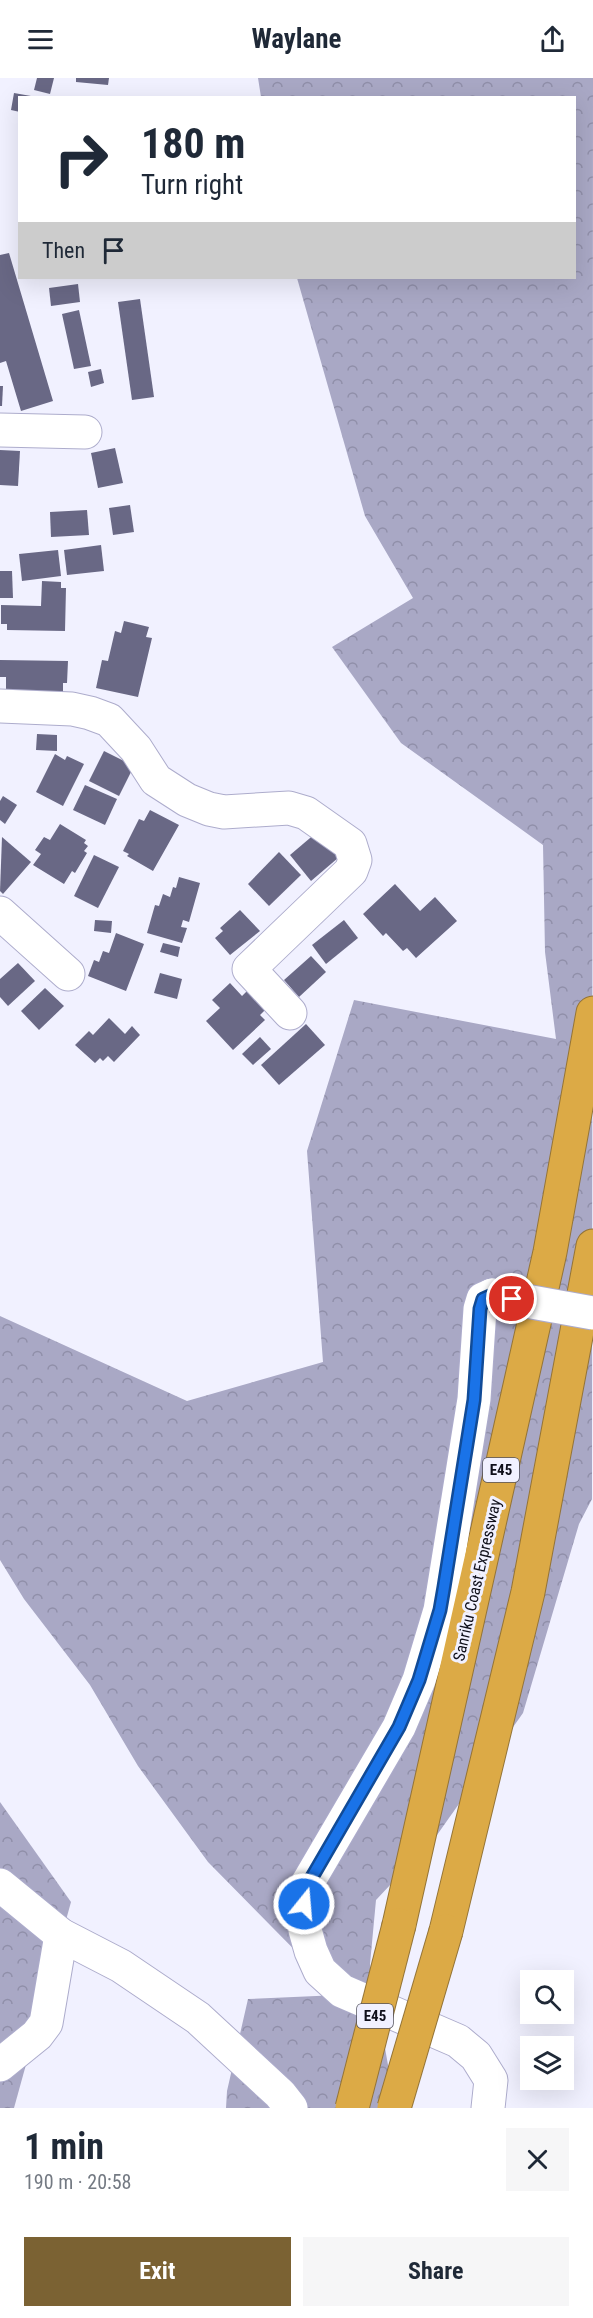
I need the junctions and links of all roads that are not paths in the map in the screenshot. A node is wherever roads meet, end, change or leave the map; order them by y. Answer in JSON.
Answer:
{"nodes":[{"id":1,"x":0,"y":429,"type":"edge"},
{"id":2,"x":85,"y":432,"type":"dead end"},
{"id":3,"x":0,"y":706,"type":"edge"},
{"id":4,"x":0,"y":913,"type":"edge"},
{"id":5,"x":68,"y":974,"type":"dead end"},
{"id":6,"x":290,"y":1013,"type":"dead end"},
{"id":7,"x":593,"y":1013,"type":"edge"},
{"id":8,"x":593,"y":1246,"type":"edge"},
{"id":9,"x":593,"y":1313,"type":"edge"},
{"id":10,"x":0,"y":1885,"type":"edge"},
{"id":11,"x":61,"y":1935,"type":"junction"},
{"id":12,"x":0,"y":2065,"type":"edge"},
{"id":13,"x":291,"y":2108,"type":"edge"},
{"id":14,"x":351,"y":2108,"type":"edge"},
{"id":15,"x":394,"y":2108,"type":"edge"},
{"id":16,"x":488,"y":2108,"type":"edge"}],
"edges":[{"from":1,"to":2,"type":"street"},
{"from":3,"to":6,"type":"street"},
{"from":4,"to":5,"type":"street"},
{"from":7,"to":14,"type":"highway","name":"Sanriku Coast Expressway","number":"E45","bridge":true},
{"from":8,"to":15,"type":"highway","number":"E45","bridge":true},
{"from":9,"to":16,"type":"street","bridge":true},
{"from":10,"to":11,"type":"street"},
{"from":11,"to":12,"type":"street"},
{"from":11,"to":13,"type":"street"}]}
